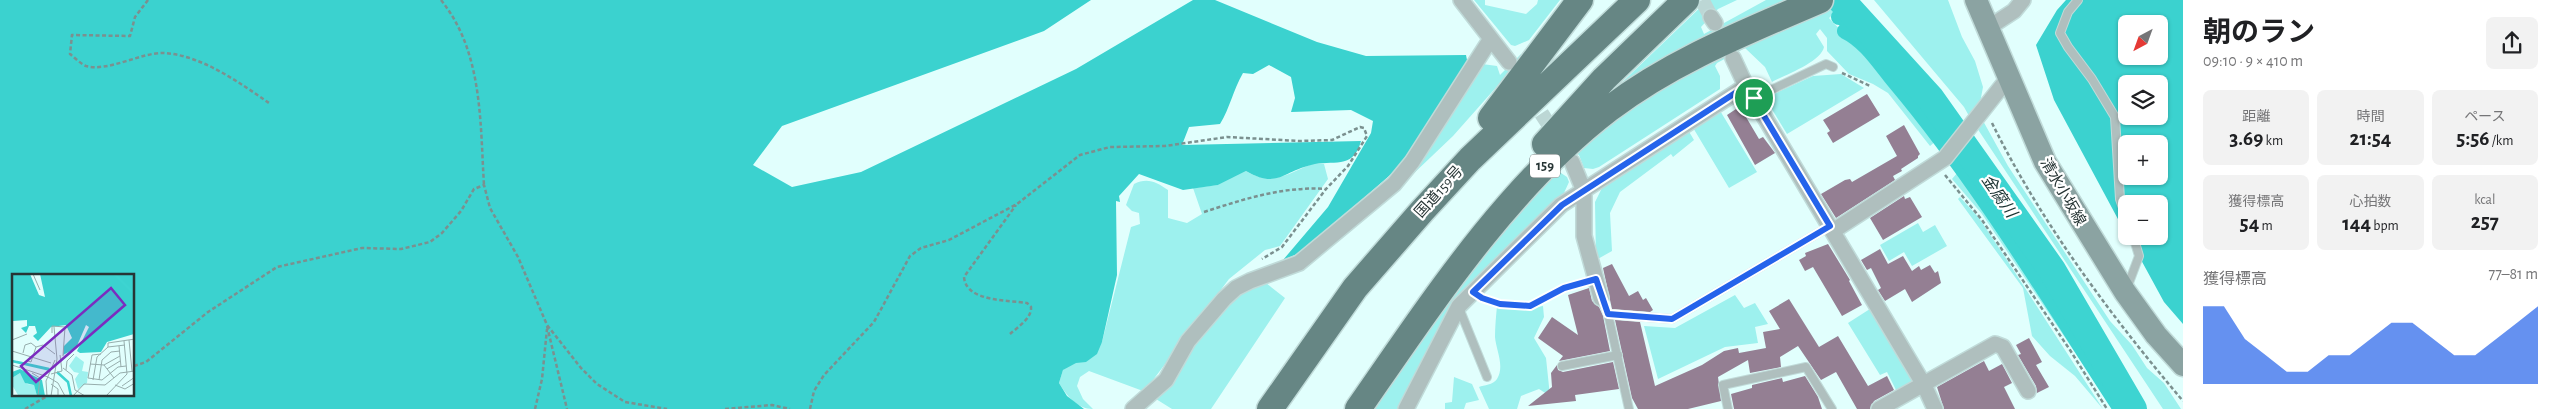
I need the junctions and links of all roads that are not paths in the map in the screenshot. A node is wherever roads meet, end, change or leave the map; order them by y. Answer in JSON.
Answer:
{"nodes":[{"id":1,"x":1461,"y":0,"type":"edge"},
{"id":2,"x":1580,"y":0,"type":"edge"},
{"id":3,"x":1637,"y":0,"type":"edge"},
{"id":4,"x":1686,"y":0,"type":"edge"},
{"id":5,"x":1976,"y":0,"type":"edge"},
{"id":6,"x":2023,"y":0,"type":"edge"},
{"id":7,"x":2078,"y":0,"type":"edge"},
{"id":8,"x":1813,"y":3,"type":"edge"},
{"id":9,"x":1988,"y":28,"type":"junction"},
{"id":10,"x":1490,"y":40,"type":"junction"},
{"id":11,"x":1733,"y":58,"type":"dead end"},
{"id":12,"x":1509,"y":62,"type":"dead end"},
{"id":13,"x":1833,"y":67,"type":"road end"},
{"id":14,"x":2008,"y":77,"type":"junction"},
{"id":15,"x":1750,"y":92,"type":"junction"},
{"id":16,"x":1572,"y":162,"type":"dead end"},
{"id":17,"x":1584,"y":191,"type":"junction"},
{"id":18,"x":2120,"y":195,"type":"edge"},
{"id":19,"x":1832,"y":228,"type":"junction"},
{"id":20,"x":2136,"y":245,"type":"edge"},
{"id":21,"x":1355,"y":288,"type":"junction"},
{"id":22,"x":2125,"y":292,"type":"junction"},
{"id":23,"x":1601,"y":298,"type":"joint"},
{"id":24,"x":1459,"y":306,"type":"junction"},
{"id":25,"x":1608,"y":314,"type":"junction"},
{"id":26,"x":1618,"y":356,"type":"junction"},
{"id":27,"x":2183,"y":365,"type":"edge"},
{"id":28,"x":1562,"y":366,"type":"dead end"},
{"id":29,"x":1487,"y":377,"type":"dead end"},
{"id":30,"x":1924,"y":385,"type":"junction"},
{"id":31,"x":2028,"y":391,"type":"dead end"},
{"id":32,"x":1132,"y":409,"type":"edge"},
{"id":33,"x":1270,"y":409,"type":"edge"},
{"id":34,"x":1348,"y":409,"type":"edge"},
{"id":35,"x":1358,"y":409,"type":"edge"},
{"id":36,"x":1406,"y":409,"type":"edge"},
{"id":37,"x":1629,"y":409,"type":"edge"},
{"id":38,"x":1728,"y":409,"type":"edge"},
{"id":39,"x":1832,"y":409,"type":"edge"},
{"id":40,"x":1879,"y":409,"type":"edge"},
{"id":41,"x":1935,"y":409,"type":"edge"}],
"edges":[{"from":1,"to":10,"type":"street"},
{"from":2,"to":21,"type":"highway"},
{"from":3,"to":21,"type":"highway","name":"国道159号"},
{"from":4,"to":34,"type":"highway","number":"159"},
{"from":5,"to":9,"type":"main road","name":"清水小坂線"},
{"from":6,"to":9,"type":"street"},
{"from":7,"to":18,"type":"lane"},
{"from":8,"to":35,"type":"highway","number":"159"},
{"from":9,"to":14,"type":"main road","name":"清水小坂線"},
{"from":10,"to":12,"type":"street"},
{"from":10,"to":32,"type":"street"},
{"from":11,"to":15,"type":"street"},
{"from":13,"to":15,"type":"lane"},
{"from":14,"to":19,"type":"street"},
{"from":14,"to":22,"type":"main road","name":"清水小坂線"},
{"from":15,"to":17,"type":"street"},
{"from":15,"to":19,"type":"street"},
{"from":16,"to":17,"type":"street"},
{"from":17,"to":23,"type":"street"},
{"from":17,"to":24,"type":"street"},
{"from":19,"to":25,"type":"lane"},
{"from":19,"to":30,"type":"street"},
{"from":20,"to":22,"type":"lane"},
{"from":21,"to":33,"type":"highway","name":"国道159号"},
{"from":22,"to":27,"type":"main road","name":"清水小坂線"},
{"from":23,"to":25,"type":"lane"},
{"from":24,"to":29,"type":"lane"},
{"from":24,"to":36,"type":"street"},
{"from":25,"to":26,"type":"lane"},
{"from":26,"to":28,"type":"lane"},
{"from":26,"to":37,"type":"lane"},
{"from":30,"to":31,"type":"street"},
{"from":30,"to":40,"type":"street"},
{"from":30,"to":41,"type":"street"},
{"from":38,"to":39,"type":"lane"}]}
